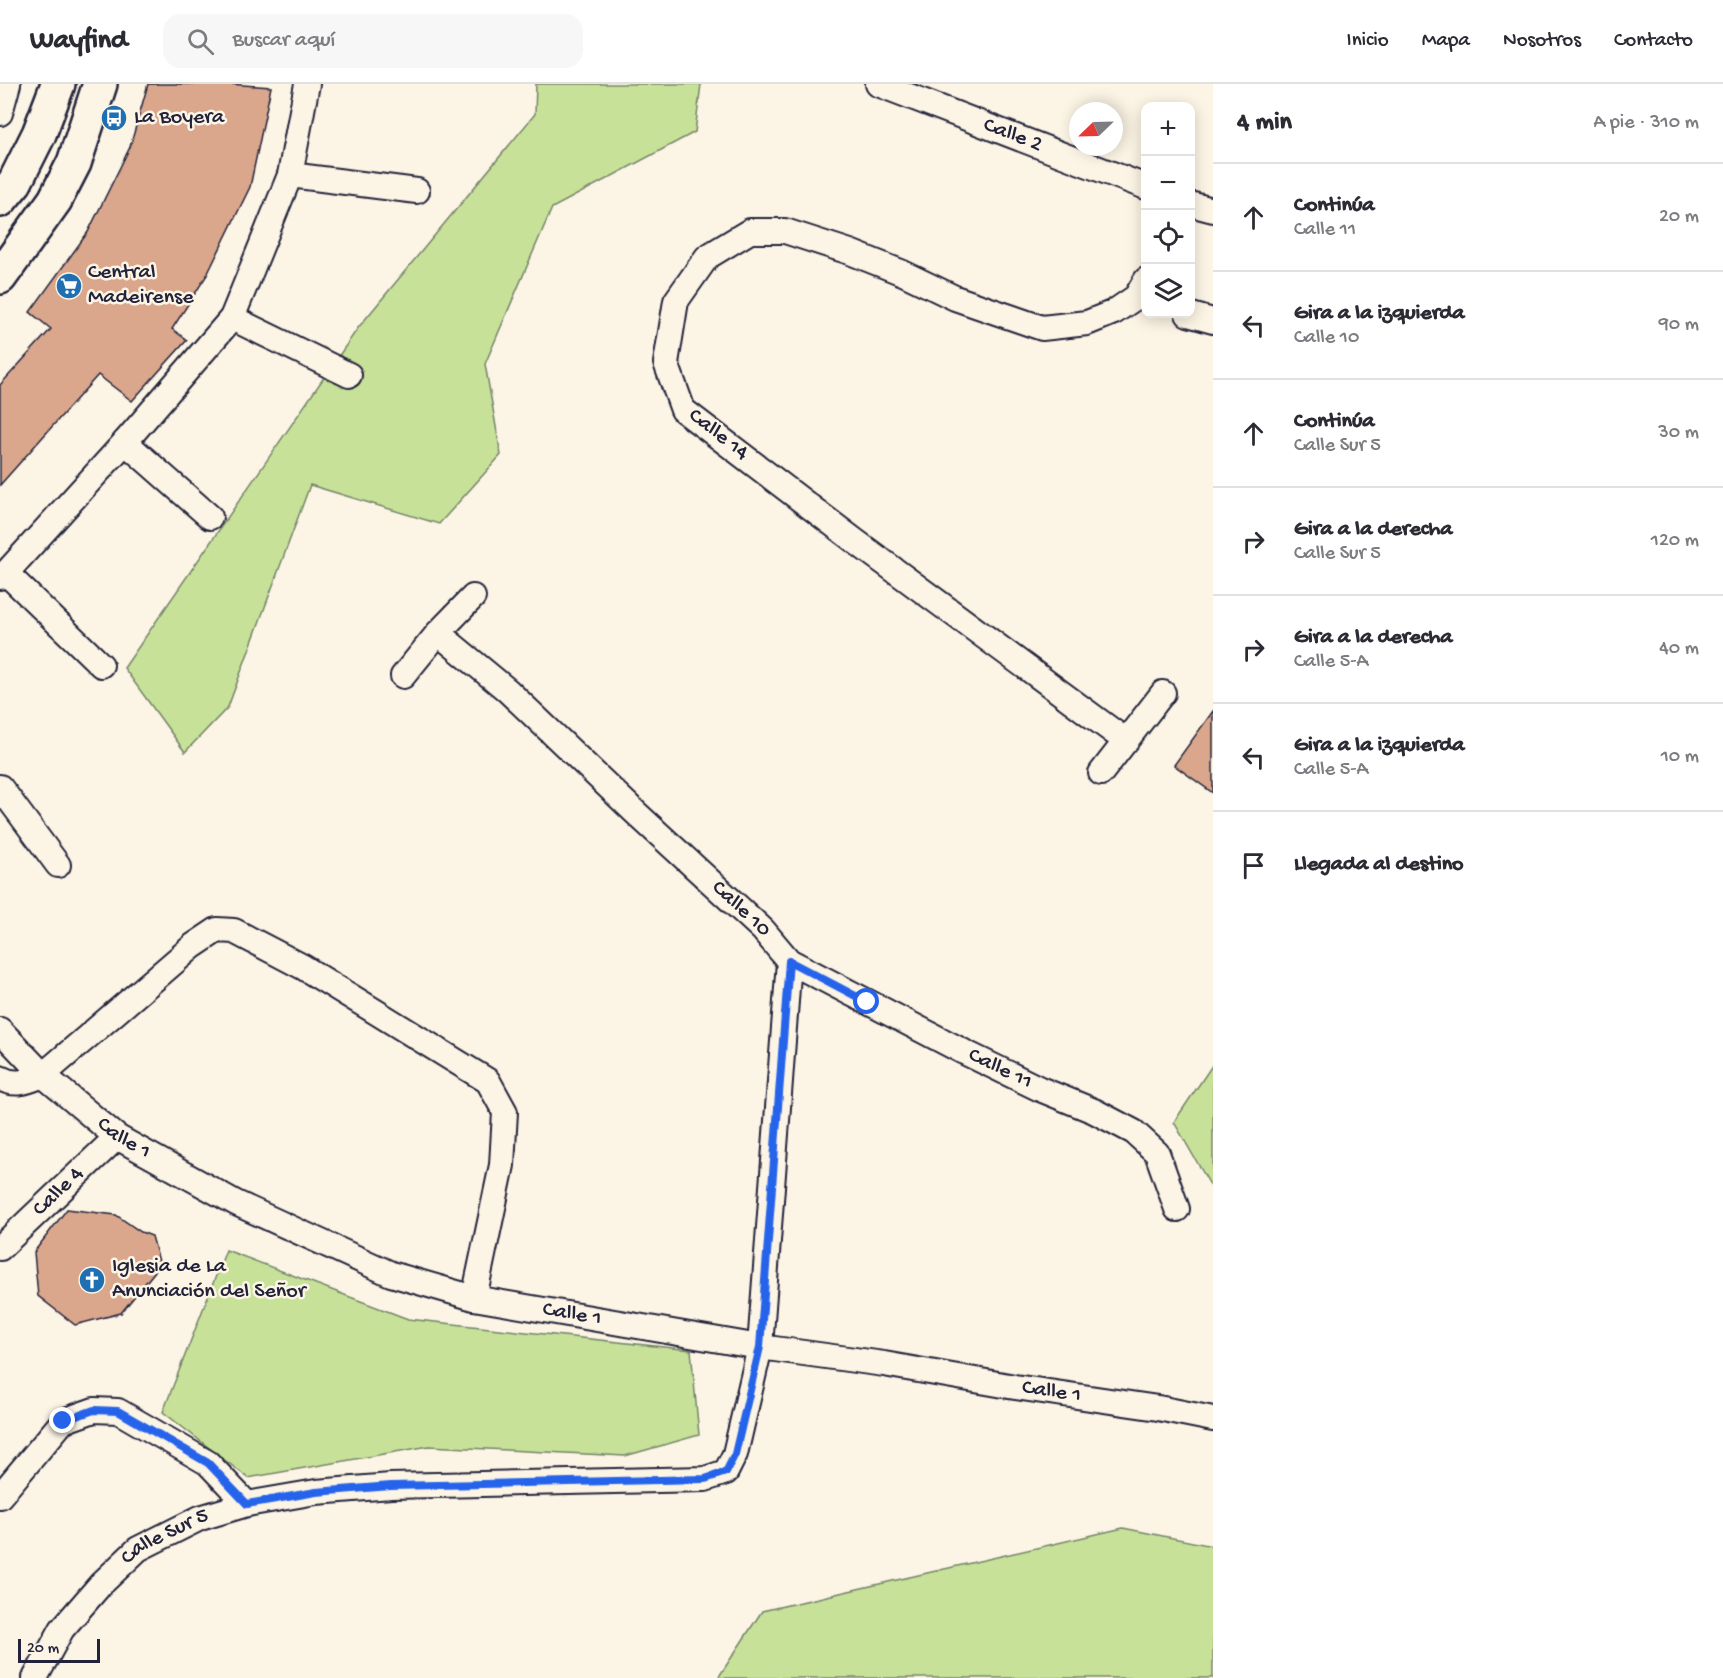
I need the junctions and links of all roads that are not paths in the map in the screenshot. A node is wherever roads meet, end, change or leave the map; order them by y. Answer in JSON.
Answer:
{"nodes":[{"id":1,"x":8,"y":84,"type":"edge"},
{"id":2,"x":58,"y":84,"type":"edge"},
{"id":3,"x":100,"y":84,"type":"edge"},
{"id":4,"x":306,"y":84,"type":"edge"},
{"id":5,"x":878,"y":84,"type":"edge"},
{"id":6,"x":0,"y":112,"type":"edge"},
{"id":7,"x":290,"y":175,"type":"junction"},
{"id":8,"x":1141,"y":185,"type":"edge"},
{"id":9,"x":417,"y":191,"type":"dead end"},
{"id":10,"x":0,"y":200,"type":"edge"},
{"id":11,"x":1195,"y":205,"type":"edge"},
{"id":12,"x":1213,"y":210,"type":"edge"},
{"id":13,"x":0,"y":277,"type":"edge"},
{"id":14,"x":1141,"y":294,"type":"edge"},
{"id":15,"x":1195,"y":316,"type":"edge"},
{"id":16,"x":232,"y":318,"type":"junction"},
{"id":17,"x":1213,"y":321,"type":"edge"},
{"id":18,"x":349,"y":375,"type":"dead end"},
{"id":19,"x":125,"y":442,"type":"junction"},
{"id":20,"x":210,"y":517,"type":"dead end"},
{"id":21,"x":3,"y":575,"type":"edge"},
{"id":22,"x":473,"y":597,"type":"dead end"},
{"id":23,"x":438,"y":633,"type":"junction"},
{"id":24,"x":101,"y":666,"type":"dead end"},
{"id":25,"x":403,"y":676,"type":"dead end"},
{"id":26,"x":1163,"y":693,"type":"dead end"},
{"id":27,"x":1126,"y":741,"type":"junction"},
{"id":28,"x":1101,"y":773,"type":"dead end"},
{"id":29,"x":0,"y":786,"type":"edge"},
{"id":30,"x":58,"y":865,"type":"dead end"},
{"id":31,"x":789,"y":961,"type":"junction"},
{"id":32,"x":0,"y":1030,"type":"edge"},
{"id":33,"x":43,"y":1075,"type":"junction"},
{"id":34,"x":0,"y":1078,"type":"edge"},
{"id":35,"x":117,"y":1137,"type":"junction"},
{"id":36,"x":1177,"y":1209,"type":"dead end"},
{"id":37,"x":0,"y":1248,"type":"edge"},
{"id":38,"x":474,"y":1298,"type":"junction"},
{"id":39,"x":760,"y":1347,"type":"junction"},
{"id":40,"x":1213,"y":1419,"type":"edge"},
{"id":41,"x":0,"y":1496,"type":"edge"},
{"id":42,"x":247,"y":1504,"type":"junction"},
{"id":43,"x":35,"y":1678,"type":"edge"}],
"edges":[{"from":1,"to":6,"type":"street"},
{"from":2,"to":10,"type":"main road"},
{"from":3,"to":13,"type":"main road"},
{"from":4,"to":7,"type":"street"},
{"from":5,"to":8,"type":"street","name":"Calle 2"},
{"from":7,"to":9,"type":"street"},
{"from":7,"to":16,"type":"street"},
{"from":11,"to":12,"type":"street"},
{"from":14,"to":27,"type":"street","name":"Calle 14"},
{"from":15,"to":17,"type":"street"},
{"from":16,"to":18,"type":"street"},
{"from":16,"to":19,"type":"street"},
{"from":19,"to":20,"type":"street"},
{"from":19,"to":21,"type":"street"},
{"from":21,"to":24,"type":"street"},
{"from":22,"to":23,"type":"street"},
{"from":23,"to":25,"type":"street"},
{"from":23,"to":31,"type":"street","name":"Calle 10"},
{"from":26,"to":27,"type":"street"},
{"from":27,"to":28,"type":"street"},
{"from":29,"to":30,"type":"street"},
{"from":31,"to":36,"type":"street","name":"Calle 11"},
{"from":31,"to":39,"type":"street"},
{"from":32,"to":33,"type":"street","name":"Calle 1"},
{"from":33,"to":34,"type":"street"},
{"from":33,"to":35,"type":"street","name":"Calle 1"},
{"from":33,"to":38,"type":"street"},
{"from":35,"to":37,"type":"street","name":"Calle 4"},
{"from":35,"to":38,"type":"street","name":"Calle 1"},
{"from":38,"to":39,"type":"street","name":"Calle 1"},
{"from":39,"to":40,"type":"street","name":"Calle 1"},
{"from":39,"to":42,"type":"street","name":"Calle Sur 5"},
{"from":41,"to":42,"type":"street"},
{"from":42,"to":43,"type":"street","name":"Calle Sur 5"}]}
